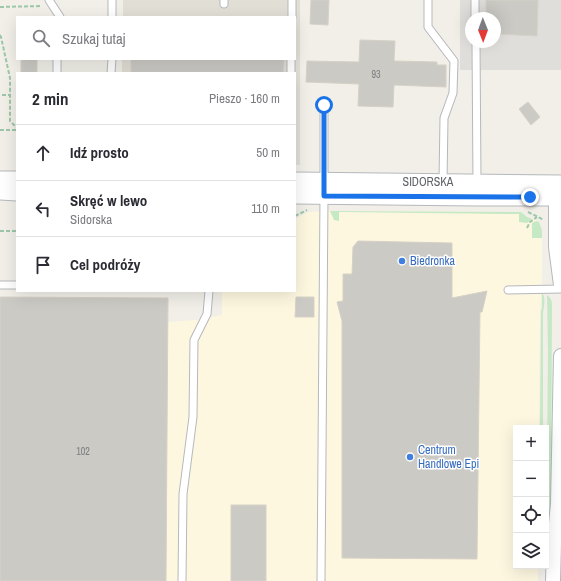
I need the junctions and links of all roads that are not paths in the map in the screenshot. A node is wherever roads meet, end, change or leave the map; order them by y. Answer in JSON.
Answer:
{"nodes":[{"id":1,"x":112,"y":0,"type":"edge"},
{"id":2,"x":292,"y":0,"type":"edge"},
{"id":3,"x":428,"y":0,"type":"edge"},
{"id":4,"x":475,"y":0,"type":"edge"},
{"id":5,"x":51,"y":3,"type":"edge"},
{"id":6,"x":475,"y":12,"type":"edge"},
{"id":7,"x":59,"y":16,"type":"edge"},
{"id":8,"x":112,"y":16,"type":"edge"},
{"id":9,"x":292,"y":16,"type":"edge"},
{"id":10,"x":476,"y":48,"type":"edge"},
{"id":11,"x":57,"y":60,"type":"edge"},
{"id":12,"x":112,"y":60,"type":"edge"},
{"id":13,"x":292,"y":60,"type":"edge"},
{"id":14,"x":57,"y":72,"type":"edge"},
{"id":15,"x":112,"y":72,"type":"edge"},
{"id":16,"x":292,"y":72,"type":"edge"},
{"id":17,"x":324,"y":105,"type":"dead end"},
{"id":18,"x":0,"y":180,"type":"edge"},
{"id":19,"x":16,"y":180,"type":"edge"},
{"id":20,"x":296,"y":181,"type":"edge"},
{"id":21,"x":324,"y":188,"type":"junction"},
{"id":22,"x":443,"y":190,"type":"junction"},
{"id":23,"x":477,"y":190,"type":"junction"},
{"id":24,"x":0,"y":191,"type":"edge"},
{"id":25,"x":16,"y":192,"type":"edge"},
{"id":26,"x":560,"y":192,"type":"edge"},
{"id":27,"x":296,"y":195,"type":"edge"},
{"id":28,"x":0,"y":285,"type":"edge"},
{"id":29,"x":16,"y":285,"type":"edge"},
{"id":30,"x":561,"y":285,"type":"edge"},
{"id":31,"x":561,"y":289,"type":"edge"},
{"id":32,"x":508,"y":290,"type":"dead end"},
{"id":33,"x":209,"y":292,"type":"edge"},
{"id":34,"x":561,"y":356,"type":"edge"},
{"id":35,"x":558,"y":504,"type":"junction"},
{"id":36,"x":561,"y":554,"type":"edge"},
{"id":37,"x":557,"y":566,"type":"edge"},
{"id":38,"x":182,"y":581,"type":"edge"},
{"id":39,"x":321,"y":581,"type":"edge"},
{"id":40,"x":553,"y":581,"type":"edge"}],
"edges":[{"from":1,"to":8,"type":"lane"},
{"from":2,"to":9,"type":"lane"},
{"from":3,"to":22,"type":"lane"},
{"from":4,"to":6,"type":"lane"},
{"from":5,"to":7,"type":"lane"},
{"from":10,"to":23,"type":"lane"},
{"from":11,"to":14,"type":"lane"},
{"from":12,"to":15,"type":"lane"},
{"from":13,"to":16,"type":"lane"},
{"from":17,"to":21,"type":"lane"},
{"from":18,"to":19,"type":"street"},
{"from":20,"to":21,"type":"street","name":"SIDORSKA"},
{"from":21,"to":22,"type":"street","name":"SIDORSKA"},
{"from":21,"to":27,"type":"street","name":"SIDORSKA"},
{"from":21,"to":39,"type":"lane"},
{"from":22,"to":23,"type":"street","name":"SIDORSKA"},
{"from":23,"to":26,"type":"street","name":"SIDORSKA"},
{"from":24,"to":25,"type":"street"},
{"from":26,"to":30,"type":"street"},
{"from":28,"to":29,"type":"lane"},
{"from":31,"to":32,"type":"lane"},
{"from":33,"to":38,"type":"lane"},
{"from":34,"to":35,"type":"street"},
{"from":35,"to":36,"type":"street"},
{"from":35,"to":37,"type":"street"},
{"from":37,"to":40,"type":"street"}]}
